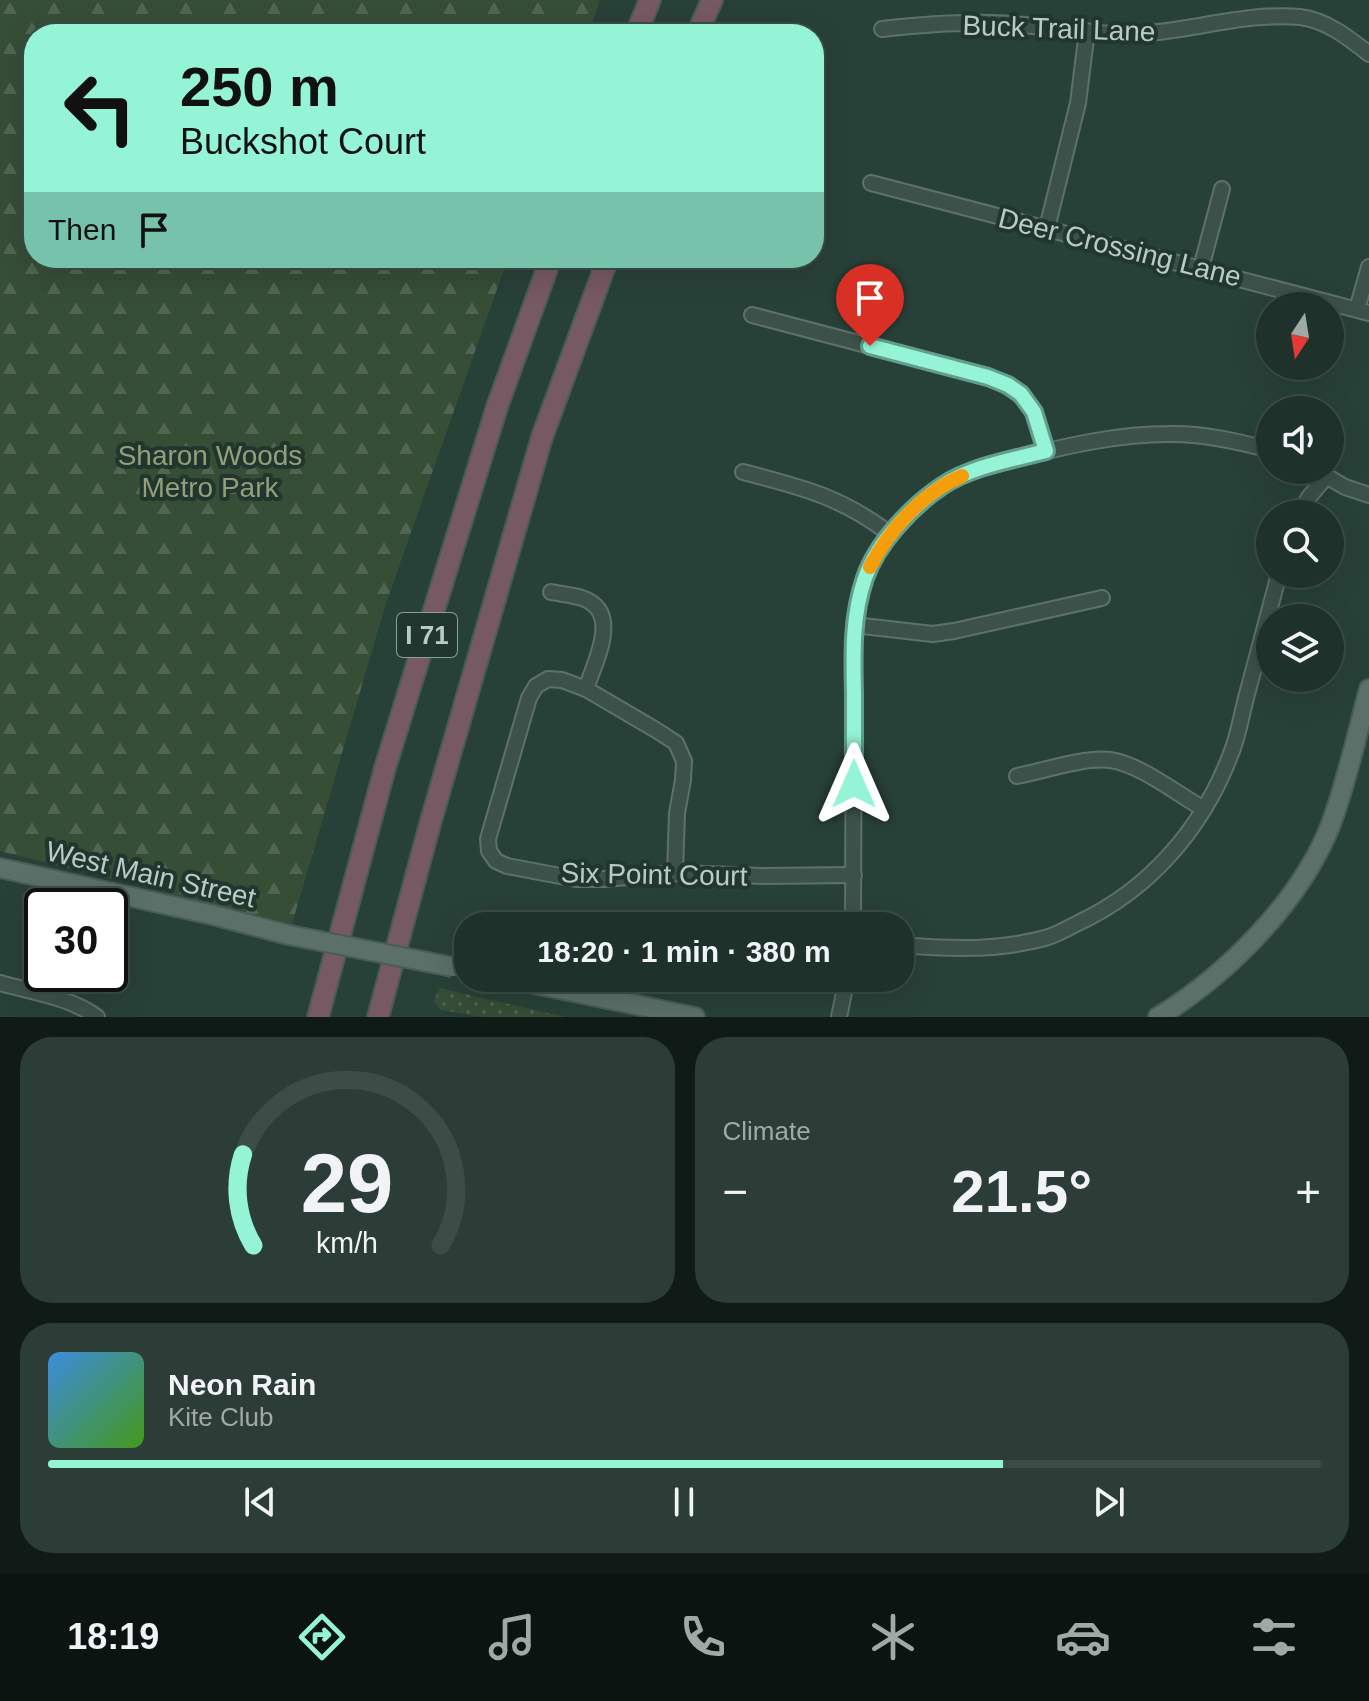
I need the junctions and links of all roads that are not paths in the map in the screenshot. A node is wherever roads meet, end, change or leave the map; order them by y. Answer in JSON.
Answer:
{"nodes":[{"id":1,"x":650,"y":0,"type":"edge"},
{"id":2,"x":712,"y":0,"type":"edge"},
{"id":3,"x":640,"y":24,"type":"edge"},
{"id":4,"x":701,"y":24,"type":"edge"},
{"id":5,"x":882,"y":29,"type":"dead end"},
{"id":6,"x":1087,"y":31,"type":"junction"},
{"id":7,"x":1369,"y":54,"type":"edge"},
{"id":8,"x":871,"y":183,"type":"dead end"},
{"id":9,"x":1222,"y":189,"type":"dead end"},
{"id":10,"x":1047,"y":228,"type":"junction"},
{"id":11,"x":1369,"y":267,"type":"edge"},
{"id":12,"x":547,"y":268,"type":"edge"},
{"id":13,"x":604,"y":268,"type":"edge"},
{"id":14,"x":1201,"y":268,"type":"junction"},
{"id":15,"x":1363,"y":311,"type":"edge"},
{"id":16,"x":752,"y":315,"type":"dead end"},
{"id":17,"x":1256,"y":446,"type":"edge"},
{"id":18,"x":1046,"y":451,"type":"junction"},
{"id":19,"x":743,"y":472,"type":"dead end"},
{"id":20,"x":1340,"y":484,"type":"edge"},
{"id":21,"x":1369,"y":495,"type":"edge"},
{"id":22,"x":890,"y":534,"type":"junction"},
{"id":23,"x":1275,"y":588,"type":"edge"},
{"id":24,"x":551,"y":592,"type":"dead end"},
{"id":25,"x":1102,"y":598,"type":"dead end"},
{"id":26,"x":854,"y":625,"type":"junction"},
{"id":27,"x":586,"y":689,"type":"junction"},
{"id":28,"x":1369,"y":689,"type":"edge"},
{"id":29,"x":1017,"y":776,"type":"dead end"},
{"id":30,"x":1204,"y":809,"type":"junction"},
{"id":31,"x":0,"y":868,"type":"edge"},
{"id":32,"x":675,"y":873,"type":"junction"},
{"id":33,"x":854,"y":875,"type":"junction"},
{"id":34,"x":853,"y":912,"type":"edge"},
{"id":35,"x":914,"y":946,"type":"edge"},
{"id":36,"x":454,"y":968,"type":"edge"},
{"id":37,"x":0,"y":983,"type":"edge"},
{"id":38,"x":574,"y":992,"type":"edge"},
{"id":39,"x":844,"y":992,"type":"edge"},
{"id":40,"x":97,"y":1017,"type":"edge"},
{"id":41,"x":318,"y":1017,"type":"edge"},
{"id":42,"x":378,"y":1017,"type":"edge"},
{"id":43,"x":695,"y":1017,"type":"edge"},
{"id":44,"x":839,"y":1017,"type":"edge"},
{"id":45,"x":1158,"y":1017,"type":"edge"}],
"edges":[{"from":1,"to":3,"type":"highway"},
{"from":2,"to":4,"type":"highway"},
{"from":5,"to":6,"type":"street","name":"Buck Trail Lane"},
{"from":6,"to":7,"type":"street","name":"Buck Trail Lane"},
{"from":6,"to":10,"type":"street"},
{"from":8,"to":10,"type":"street","name":"Deer Crossing Lane"},
{"from":9,"to":14,"type":"street"},
{"from":10,"to":14,"type":"street","name":"Deer Crossing Lane"},
{"from":11,"to":15,"type":"street"},
{"from":12,"to":41,"type":"highway","number":"I 71"},
{"from":13,"to":42,"type":"highway","number":"I 71"},
{"from":14,"to":15,"type":"street","name":"Deer Crossing Lane"},
{"from":16,"to":18,"type":"street"},
{"from":17,"to":18,"type":"street"},
{"from":18,"to":22,"type":"street"},
{"from":19,"to":22,"type":"street"},
{"from":20,"to":21,"type":"street"},
{"from":22,"to":26,"type":"street"},
{"from":23,"to":30,"type":"street"},
{"from":24,"to":27,"type":"street"},
{"from":25,"to":26,"type":"street"},
{"from":26,"to":33,"type":"street"},
{"from":27,"to":32,"type":"street"},
{"from":27,"to":32,"type":"street","name":"Six Point Court"},
{"from":28,"to":45,"type":"main road"},
{"from":29,"to":30,"type":"street"},
{"from":30,"to":35,"type":"street"},
{"from":31,"to":36,"type":"main road","name":"West Main Street","bridge":true},
{"from":32,"to":33,"type":"street","name":"Six Point Court"},
{"from":33,"to":34,"type":"street"},
{"from":37,"to":40,"type":"street"},
{"from":38,"to":43,"type":"main road"},
{"from":39,"to":44,"type":"street"}]}
